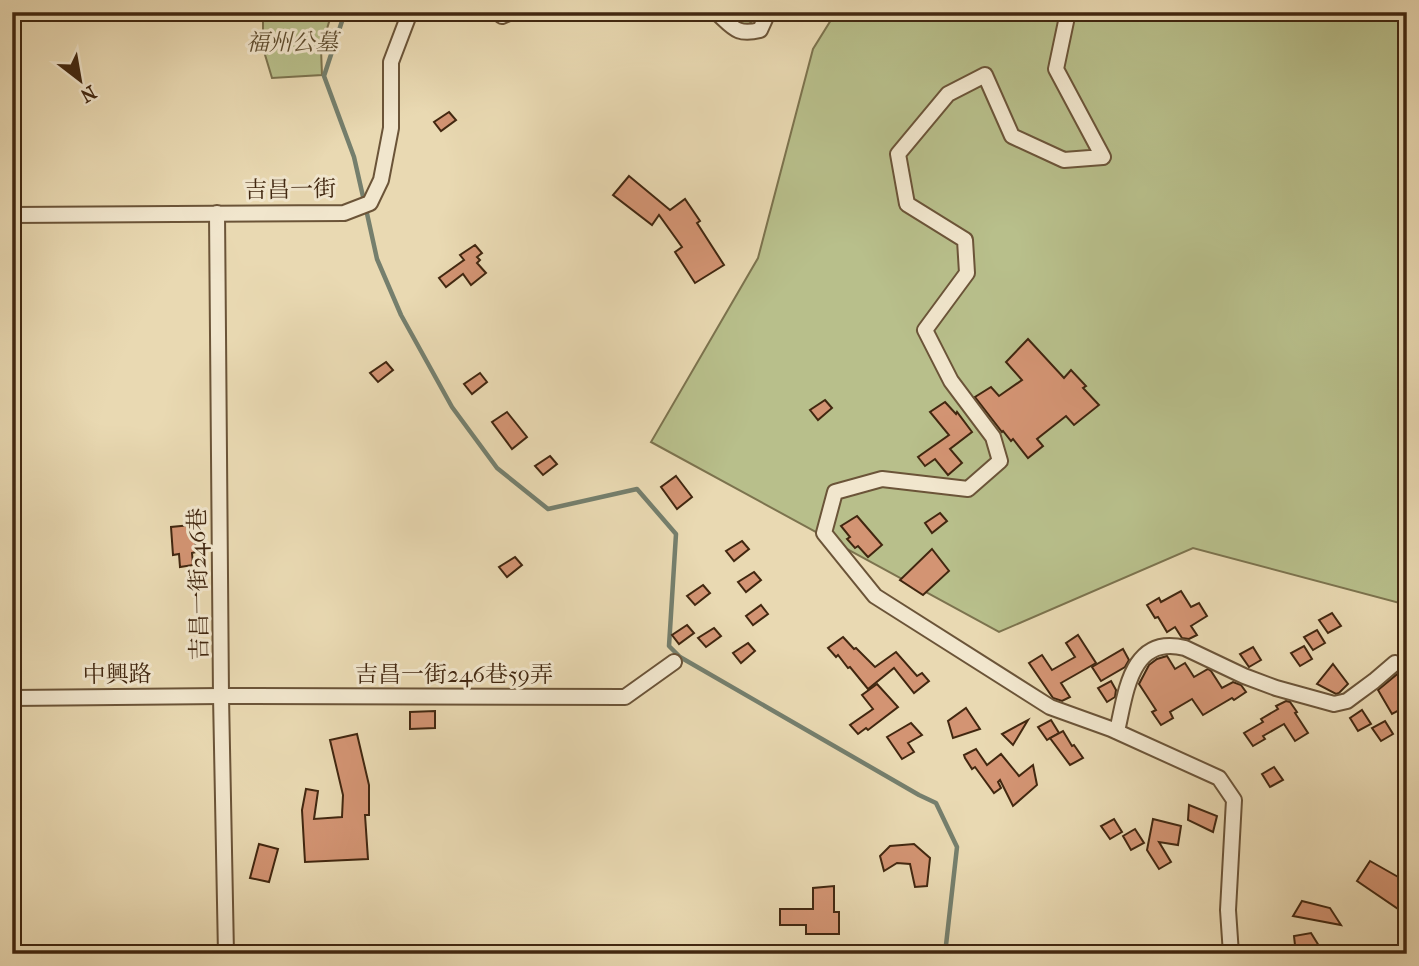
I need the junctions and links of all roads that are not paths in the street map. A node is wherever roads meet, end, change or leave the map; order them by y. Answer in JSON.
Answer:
{"nodes":[{"id":1,"x":410,"y":12,"type":"edge"},
{"id":2,"x":497,"y":12,"type":"edge"},
{"id":3,"x":511,"y":12,"type":"edge"},
{"id":4,"x":716,"y":12,"type":"edge"},
{"id":5,"x":761,"y":12,"type":"edge"},
{"id":6,"x":1068,"y":12,"type":"edge"},
{"id":7,"x":217,"y":213,"type":"junction"},
{"id":8,"x":12,"y":215,"type":"edge"},
{"id":9,"x":674,"y":662,"type":"dead end"},
{"id":10,"x":1395,"y":663,"type":"dead end"},
{"id":11,"x":221,"y":696,"type":"junction"},
{"id":12,"x":12,"y":698,"type":"edge"},
{"id":13,"x":1117,"y":732,"type":"junction"},
{"id":14,"x":226,"y":954,"type":"edge"},
{"id":15,"x":1231,"y":954,"type":"edge"}],
"edges":[{"from":1,"to":7,"type":"street","name":"吉昌一街"},
{"from":2,"to":3,"type":"street"},
{"from":4,"to":5,"type":"street"},
{"from":6,"to":13,"type":"street"},
{"from":7,"to":8,"type":"street","name":"吉昌一街"},
{"from":7,"to":11,"type":"street","name":"吉昌一街246巷"},
{"from":9,"to":11,"type":"street","name":"吉昌一街246巷59弄"},
{"from":10,"to":13,"type":"street"},
{"from":11,"to":12,"type":"street","name":"中興路"},
{"from":11,"to":14,"type":"street","name":"吉昌一街246巷"},
{"from":13,"to":15,"type":"street"}]}
